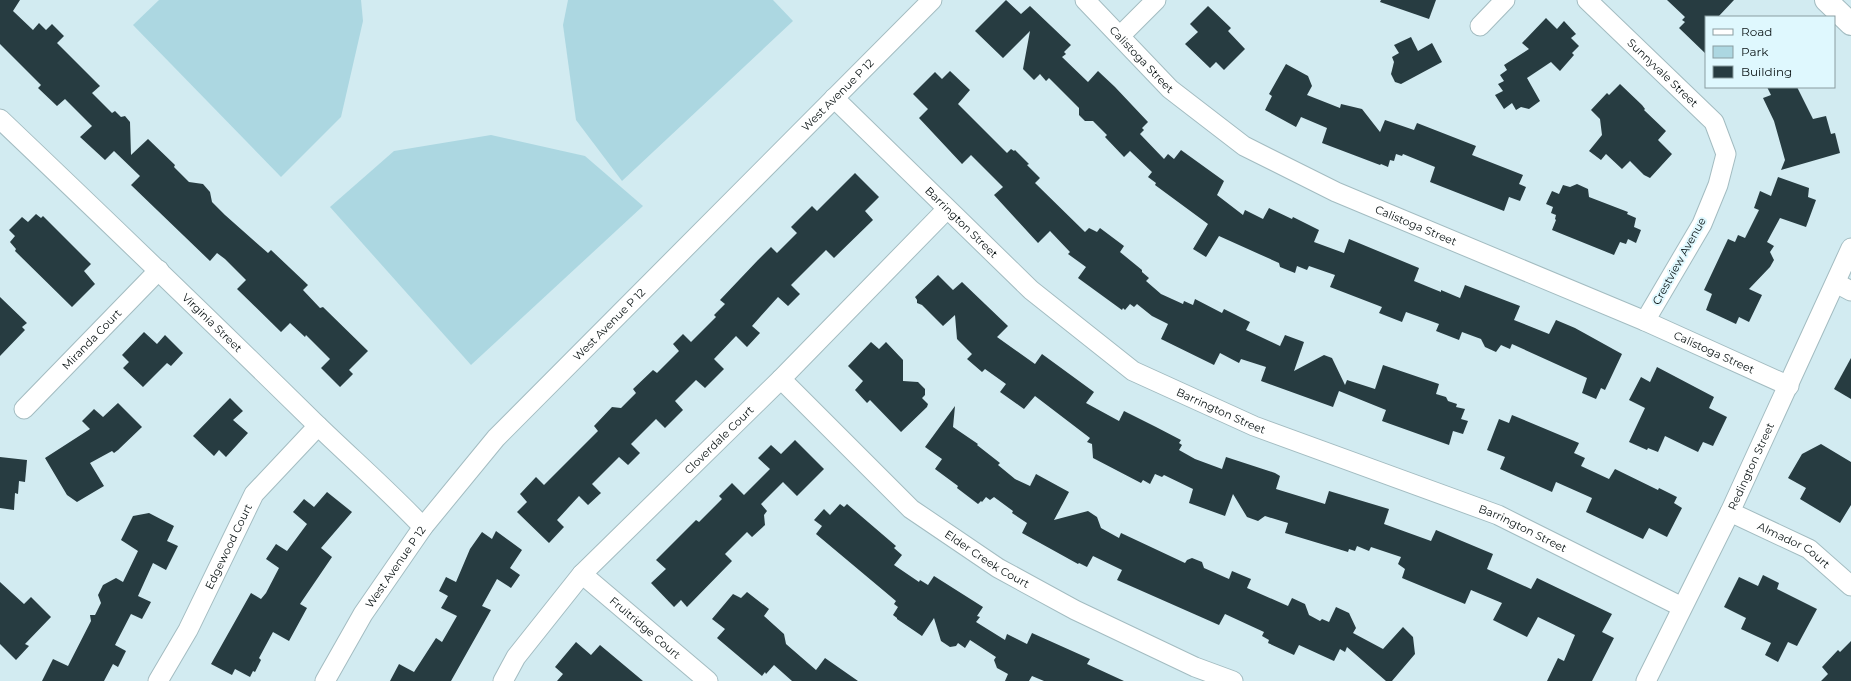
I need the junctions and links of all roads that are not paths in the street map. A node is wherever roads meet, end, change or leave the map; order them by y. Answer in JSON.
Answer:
{"nodes":[{"id":1,"x":932,"y":0,"type":"edge"},
{"id":2,"x":1085,"y":0,"type":"edge"},
{"id":3,"x":1156,"y":0,"type":"edge"},
{"id":4,"x":1505,"y":0,"type":"edge"},
{"id":5,"x":1587,"y":0,"type":"edge"},
{"id":6,"x":1826,"y":0,"type":"edge"},
{"id":7,"x":1851,"y":24,"type":"edge"},
{"id":8,"x":1480,"y":26,"type":"dead end"},
{"id":9,"x":1120,"y":36,"type":"junction"},
{"id":10,"x":834,"y":98,"type":"junction"},
{"id":11,"x":0,"y":119,"type":"edge"},
{"id":12,"x":1726,"y":154,"type":"joint"},
{"id":13,"x":947,"y":209,"type":"junction"},
{"id":14,"x":1851,"y":248,"type":"edge"},
{"id":15,"x":159,"y":270,"type":"junction"},
{"id":16,"x":1844,"y":287,"type":"edge"},
{"id":17,"x":1645,"y":321,"type":"junction"},
{"id":18,"x":781,"y":379,"type":"junction"},
{"id":19,"x":1789,"y":386,"type":"junction"},
{"id":20,"x":24,"y":409,"type":"dead end"},
{"id":21,"x":318,"y":426,"type":"junction"},
{"id":22,"x":1730,"y":512,"type":"junction"},
{"id":23,"x":423,"y":527,"type":"junction"},
{"id":24,"x":582,"y":574,"type":"junction"},
{"id":25,"x":1851,"y":586,"type":"edge"},
{"id":26,"x":1682,"y":607,"type":"junction"},
{"id":27,"x":1192,"y":674,"type":"edge"},
{"id":28,"x":158,"y":681,"type":"edge"},
{"id":29,"x":325,"y":681,"type":"edge"},
{"id":30,"x":503,"y":681,"type":"edge"},
{"id":31,"x":708,"y":681,"type":"edge"},
{"id":32,"x":1233,"y":681,"type":"edge"},
{"id":33,"x":1646,"y":681,"type":"edge"}],
"edges":[{"from":1,"to":10,"type":"street","name":"West Avenue P 12"},
{"from":2,"to":9,"type":"street","name":"Calistoga Street"},
{"from":3,"to":9,"type":"street"},
{"from":4,"to":8,"type":"street"},
{"from":5,"to":12,"type":"street","name":"Sunnyvale Street"},
{"from":6,"to":7,"type":"main road"},
{"from":9,"to":17,"type":"street","name":"Calistoga Street"},
{"from":10,"to":13,"type":"street","name":"Barrington Street"},
{"from":10,"to":23,"type":"street","name":"West Avenue P 12"},
{"from":11,"to":15,"type":"street","name":"Virginia Street"},
{"from":12,"to":17,"type":"street","name":"Crestview Avenue"},
{"from":13,"to":18,"type":"street","name":"Cloverdale Court"},
{"from":13,"to":26,"type":"street","name":"Barrington Street"},
{"from":14,"to":16,"type":"street","name":"Redington Street"},
{"from":15,"to":20,"type":"street","name":"Miranda Court"},
{"from":15,"to":21,"type":"street","name":"Virginia Street"},
{"from":16,"to":19,"type":"street","name":"Redington Street"},
{"from":17,"to":19,"type":"street","name":"Calistoga Street"},
{"from":18,"to":24,"type":"street","name":"Cloverdale Court"},
{"from":18,"to":27,"type":"street","name":"Elder Creek Court"},
{"from":19,"to":22,"type":"street","name":"Redington Street"},
{"from":21,"to":23,"type":"street","name":"Virginia Street"},
{"from":21,"to":28,"type":"street","name":"Edgewood Court"},
{"from":22,"to":25,"type":"street","name":"Almador Court"},
{"from":22,"to":26,"type":"street","name":"Redington Street"},
{"from":23,"to":29,"type":"street","name":"West Avenue P 12"},
{"from":24,"to":30,"type":"street","name":"Cloverdale Court"},
{"from":24,"to":31,"type":"street","name":"Fruitridge Court"},
{"from":26,"to":33,"type":"street","name":"Redington Street"},
{"from":27,"to":32,"type":"street","name":"Elder Creek Court"}]}
